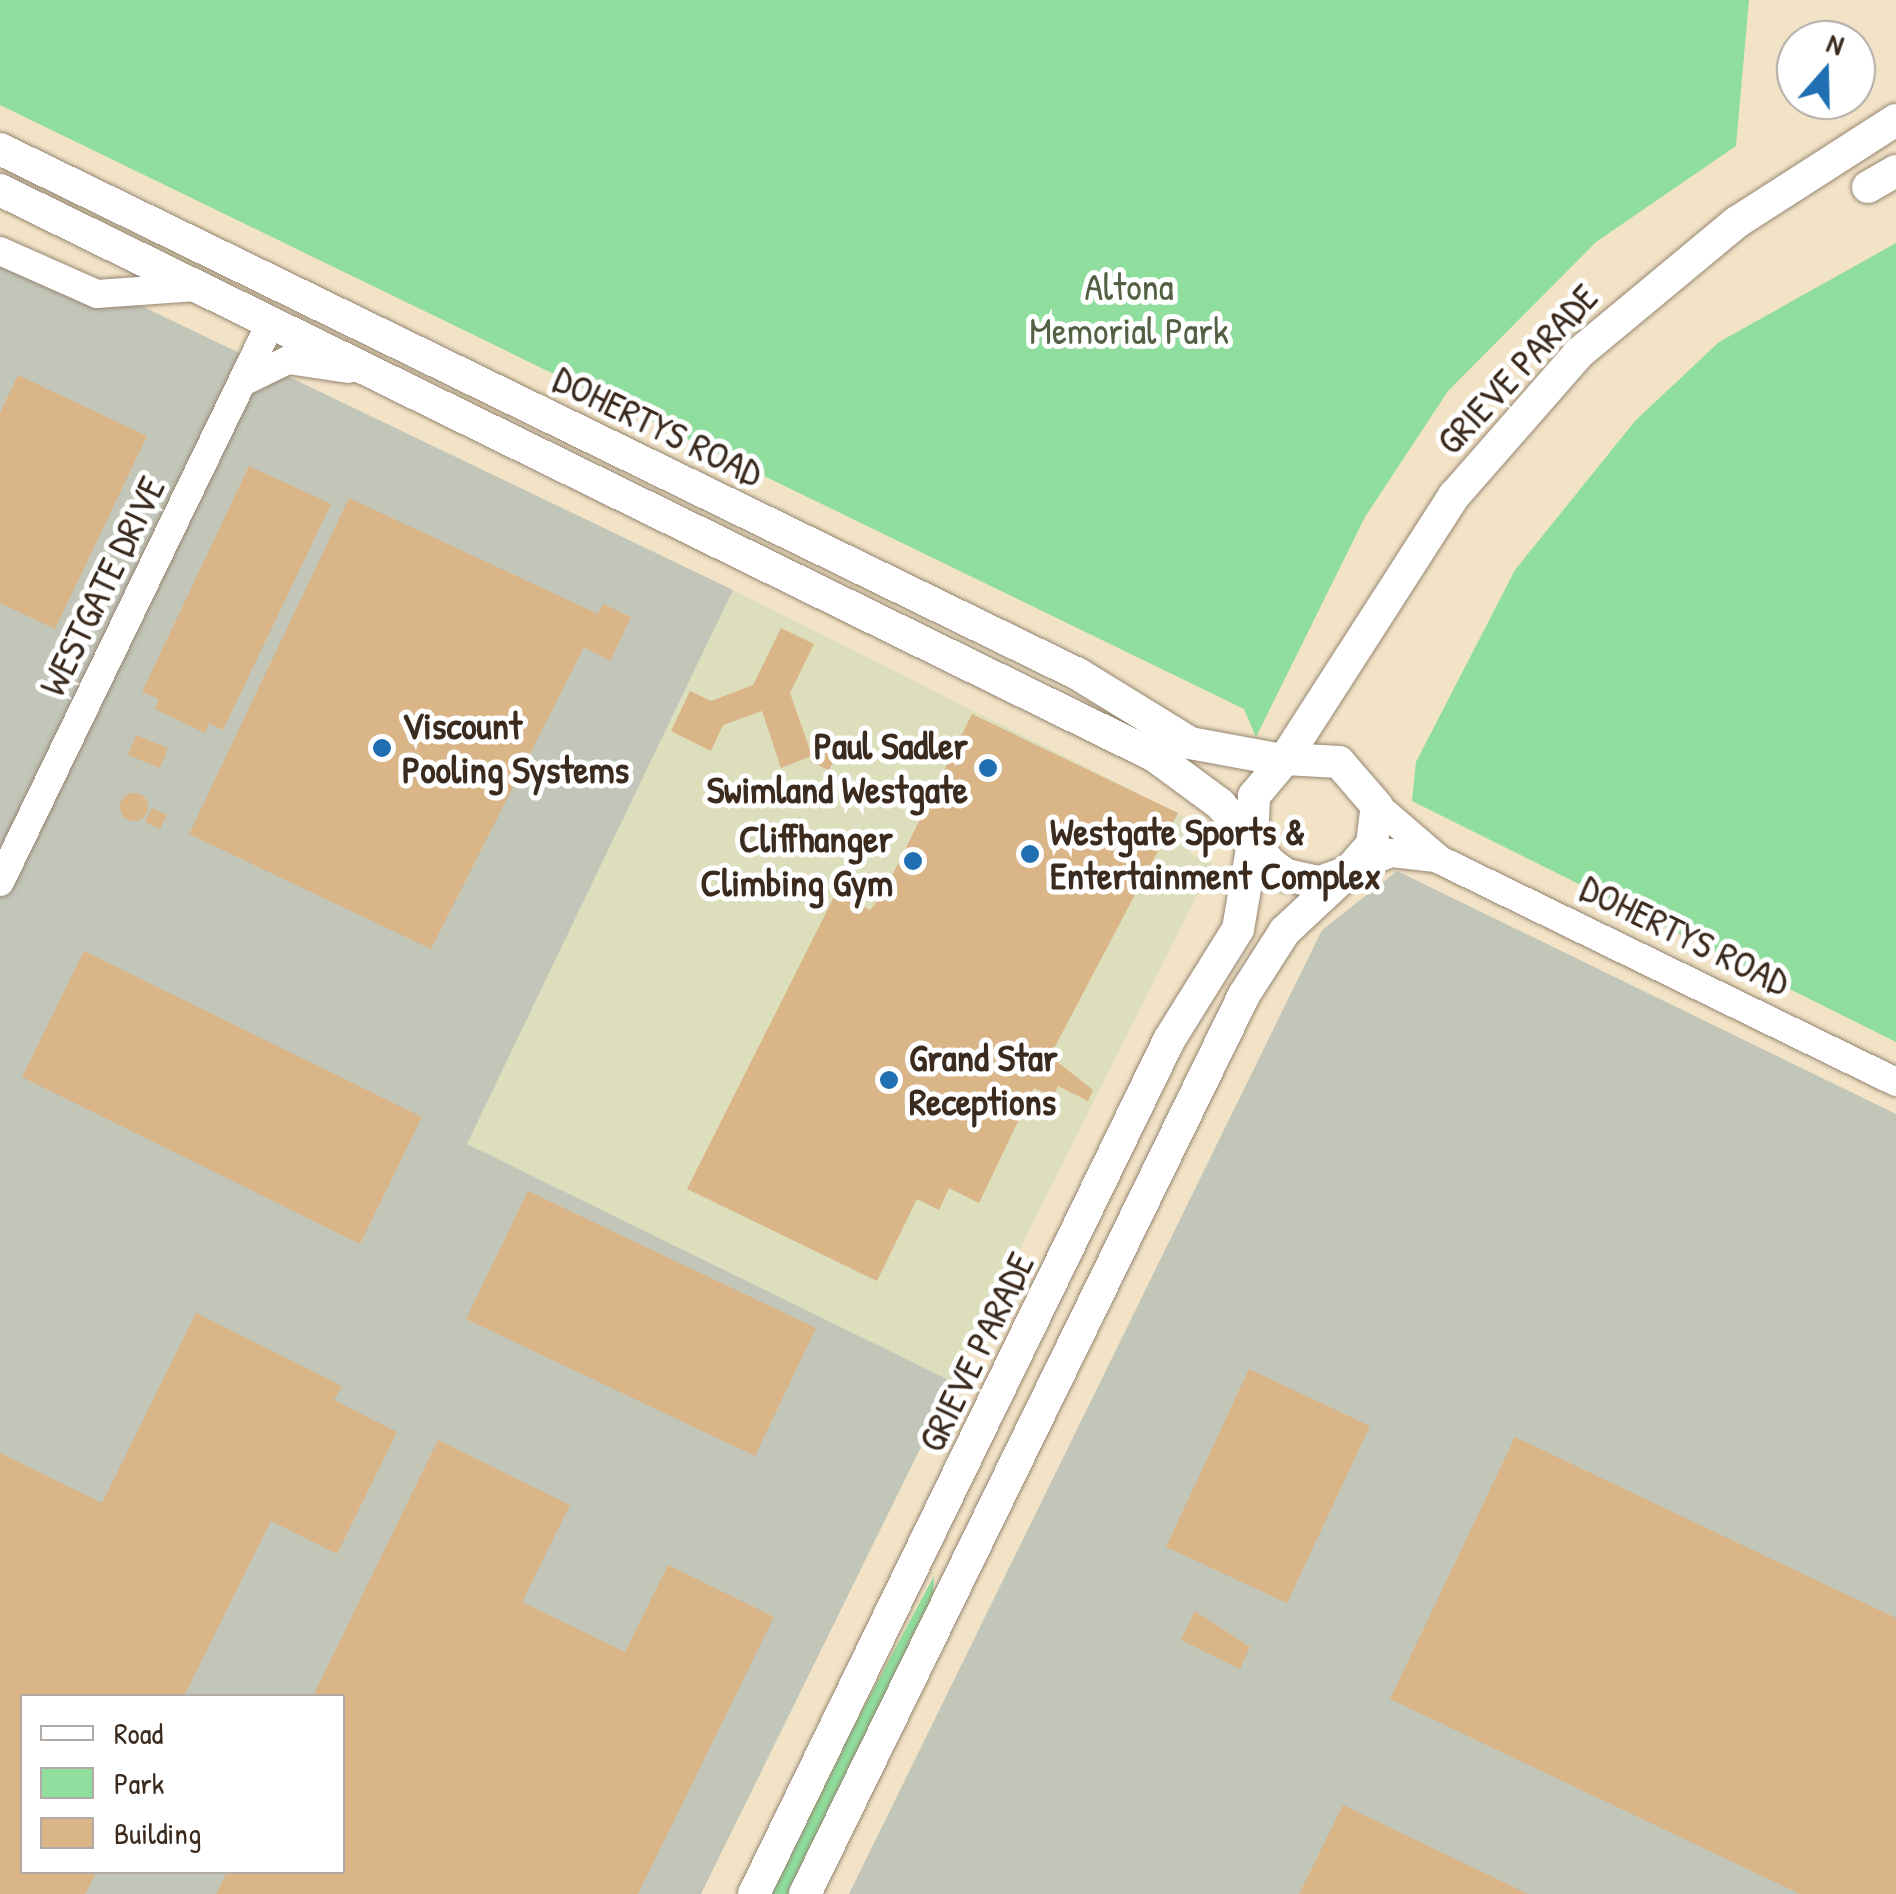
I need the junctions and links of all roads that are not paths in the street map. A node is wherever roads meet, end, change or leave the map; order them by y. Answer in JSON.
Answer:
{"nodes":[{"id":1,"x":1896,"y":120,"type":"edge"},
{"id":2,"x":0,"y":149,"type":"edge"},
{"id":3,"x":0,"y":190,"type":"edge"},
{"id":4,"x":0,"y":251,"type":"edge"},
{"id":5,"x":197,"y":286,"type":"junction"},
{"id":6,"x":287,"y":290,"type":"junction"},
{"id":7,"x":271,"y":322,"type":"junction"},
{"id":8,"x":394,"y":341,"type":"junction"},
{"id":9,"x":378,"y":376,"type":"junction"},
{"id":10,"x":242,"y":382,"type":"junction"},
{"id":11,"x":1284,"y":760,"type":"junction"},
{"id":12,"x":1375,"y":801,"type":"junction"},
{"id":13,"x":1253,"y":842,"type":"junction"},
{"id":14,"x":1440,"y":860,"type":"junction"},
{"id":15,"x":1351,"y":870,"type":"junction"},
{"id":16,"x":0,"y":882,"type":"edge"},
{"id":17,"x":1896,"y":1082,"type":"edge"},
{"id":18,"x":754,"y":1894,"type":"edge"},
{"id":19,"x":805,"y":1894,"type":"edge"}],
"edges":[{"from":1,"to":11,"type":"main road","name":"GRIEVE PARADE"},
{"from":2,"to":6,"type":"main road","name":"DOHERTYS ROAD"},
{"from":3,"to":5,"type":"main road","name":"DOHERTYS ROAD"},
{"from":4,"to":5,"type":"street"},
{"from":5,"to":7,"type":"main road","name":"DOHERTYS ROAD"},
{"from":6,"to":7,"type":"main road"},
{"from":6,"to":8,"type":"main road","name":"DOHERTYS ROAD"},
{"from":7,"to":9,"type":"main road","name":"DOHERTYS ROAD"},
{"from":7,"to":10,"type":"street","name":"WESTGATE DRIVE"},
{"from":8,"to":9,"type":"main road"},
{"from":8,"to":11,"type":"main road","name":"DOHERTYS ROAD"},
{"from":9,"to":10,"type":"street"},
{"from":9,"to":13,"type":"main road","name":"DOHERTYS ROAD"},
{"from":10,"to":16,"type":"street","name":"WESTGATE DRIVE"},
{"from":11,"to":12,"type":"main road"},
{"from":11,"to":13,"type":"main road"},
{"from":12,"to":14,"type":"street","name":"DOHERTYS ROAD"},
{"from":12,"to":15,"type":"main road"},
{"from":13,"to":15,"type":"main road"},
{"from":13,"to":18,"type":"main road","name":"GRIEVE PARADE"},
{"from":14,"to":15,"type":"street","name":"DOHERTYS ROAD"},
{"from":14,"to":17,"type":"street","name":"DOHERTYS ROAD"},
{"from":15,"to":19,"type":"main road"}]}
